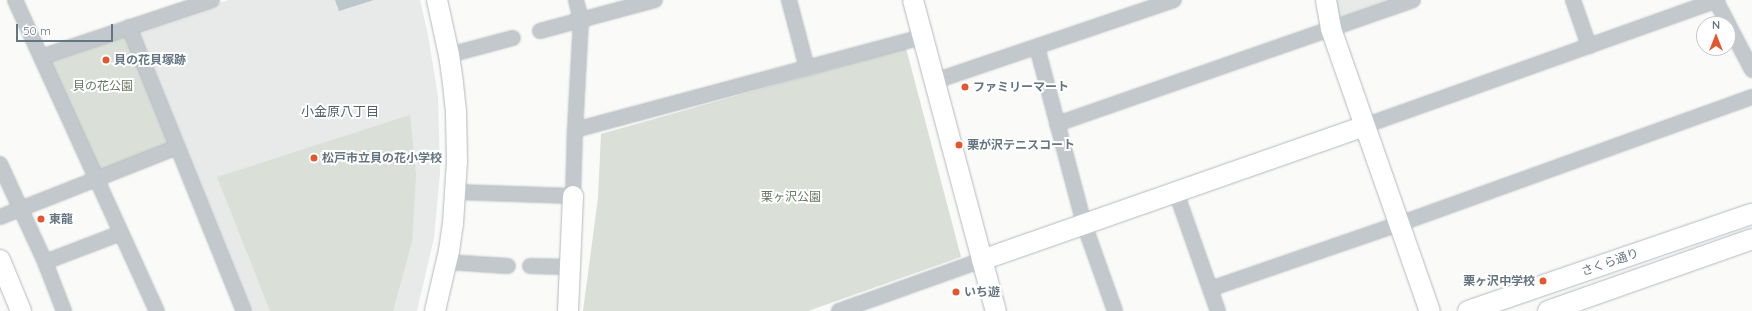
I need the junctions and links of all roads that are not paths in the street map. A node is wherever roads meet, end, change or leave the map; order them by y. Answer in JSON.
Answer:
{"nodes":[{"id":1,"x":14,"y":0,"type":"edge"},
{"id":2,"x":212,"y":0,"type":"edge"},
{"id":3,"x":437,"y":0,"type":"edge"},
{"id":4,"x":576,"y":0,"type":"edge"},
{"id":5,"x":655,"y":0,"type":"edge"},
{"id":6,"x":789,"y":0,"type":"edge"},
{"id":7,"x":913,"y":0,"type":"edge"},
{"id":8,"x":1174,"y":0,"type":"edge"},
{"id":9,"x":1326,"y":0,"type":"edge"},
{"id":10,"x":1413,"y":0,"type":"edge"},
{"id":11,"x":1572,"y":0,"type":"edge"},
{"id":12,"x":1716,"y":0,"type":"edge"},
{"id":13,"x":1724,"y":16,"type":"edge"},
{"id":14,"x":580,"y":20,"type":"junction"},
{"id":15,"x":129,"y":27,"type":"junction"},
{"id":16,"x":1331,"y":29,"type":"junction"},
{"id":17,"x":540,"y":31,"type":"dead end"},
{"id":18,"x":922,"y":37,"type":"junction"},
{"id":19,"x":513,"y":38,"type":"dead end"},
{"id":20,"x":1736,"y":39,"type":"edge"},
{"id":21,"x":1589,"y":46,"type":"junction"},
{"id":22,"x":1037,"y":48,"type":"junction"},
{"id":23,"x":449,"y":55,"type":"junction"},
{"id":24,"x":40,"y":57,"type":"junction"},
{"id":25,"x":807,"y":68,"type":"junction"},
{"id":26,"x":1752,"y":70,"type":"edge"},
{"id":27,"x":935,"y":81,"type":"junction"},
{"id":28,"x":1752,"y":97,"type":"edge"},
{"id":29,"x":1057,"y":124,"type":"junction"},
{"id":30,"x":1364,"y":126,"type":"junction"},
{"id":31,"x":575,"y":130,"type":"junction"},
{"id":32,"x":178,"y":147,"type":"junction"},
{"id":33,"x":0,"y":164,"type":"edge"},
{"id":34,"x":96,"y":179,"type":"junction"},
{"id":35,"x":456,"y":192,"type":"junction"},
{"id":36,"x":1176,"y":192,"type":"junction"},
{"id":37,"x":573,"y":196,"type":"junction"},
{"id":38,"x":21,"y":208,"type":"junction"},
{"id":39,"x":1752,"y":214,"type":"edge"},
{"id":40,"x":0,"y":218,"type":"edge"},
{"id":41,"x":1084,"y":224,"type":"junction"},
{"id":42,"x":1399,"y":224,"type":"junction"},
{"id":43,"x":121,"y":233,"type":"junction"},
{"id":44,"x":1752,"y":239,"type":"edge"},
{"id":45,"x":1623,"y":258,"type":"junction"},
{"id":46,"x":0,"y":260,"type":"edge"},
{"id":47,"x":982,"y":260,"type":"junction"},
{"id":48,"x":45,"y":262,"type":"junction"},
{"id":49,"x":446,"y":262,"type":"junction"},
{"id":50,"x":508,"y":266,"type":"dead end"},
{"id":51,"x":530,"y":266,"type":"dead end"},
{"id":52,"x":570,"y":267,"type":"junction"},
{"id":53,"x":1633,"y":281,"type":"junction"},
{"id":54,"x":1210,"y":289,"type":"junction"},
{"id":55,"x":871,"y":306,"type":"edge"},
{"id":56,"x":21,"y":311,"type":"edge"},
{"id":57,"x":64,"y":311,"type":"edge"},
{"id":58,"x":157,"y":311,"type":"edge"},
{"id":59,"x":244,"y":311,"type":"edge"},
{"id":60,"x":435,"y":311,"type":"edge"},
{"id":61,"x":568,"y":311,"type":"edge"},
{"id":62,"x":839,"y":311,"type":"edge"},
{"id":63,"x":996,"y":311,"type":"edge"},
{"id":64,"x":1115,"y":311,"type":"edge"},
{"id":65,"x":1218,"y":311,"type":"edge"},
{"id":66,"x":1430,"y":311,"type":"edge"},
{"id":67,"x":1468,"y":311,"type":"edge"},
{"id":68,"x":1548,"y":311,"type":"edge"}],
"edges":[{"from":1,"to":24,"type":"street"},
{"from":2,"to":15,"type":"street"},
{"from":3,"to":23,"type":"street"},
{"from":4,"to":14,"type":"street"},
{"from":5,"to":14,"type":"street"},
{"from":6,"to":25,"type":"street"},
{"from":7,"to":18,"type":"street"},
{"from":8,"to":22,"type":"street"},
{"from":9,"to":16,"type":"street"},
{"from":10,"to":16,"type":"street"},
{"from":11,"to":21,"type":"street"},
{"from":12,"to":13,"type":"street"},
{"from":12,"to":21,"type":"street"},
{"from":14,"to":17,"type":"street"},
{"from":14,"to":31,"type":"street"},
{"from":15,"to":24,"type":"street"},
{"from":15,"to":32,"type":"street"},
{"from":16,"to":29,"type":"street"},
{"from":16,"to":30,"type":"street"},
{"from":18,"to":25,"type":"street"},
{"from":18,"to":27,"type":"street"},
{"from":19,"to":23,"type":"street"},
{"from":20,"to":26,"type":"street"},
{"from":21,"to":30,"type":"street"},
{"from":22,"to":27,"type":"street"},
{"from":22,"to":29,"type":"street"},
{"from":23,"to":35,"type":"street"},
{"from":24,"to":34,"type":"street"},
{"from":25,"to":31,"type":"street"},
{"from":27,"to":47,"type":"street"},
{"from":28,"to":42,"type":"street"},
{"from":29,"to":41,"type":"street"},
{"from":30,"to":36,"type":"street"},
{"from":30,"to":42,"type":"street"},
{"from":31,"to":37,"type":"street"},
{"from":32,"to":34,"type":"street"},
{"from":32,"to":59,"type":"street"},
{"from":33,"to":38,"type":"street"},
{"from":34,"to":38,"type":"street"},
{"from":34,"to":43,"type":"street"},
{"from":35,"to":37,"type":"street"},
{"from":35,"to":49,"type":"street"},
{"from":36,"to":41,"type":"street"},
{"from":36,"to":54,"type":"street"},
{"from":37,"to":52,"type":"street"},
{"from":38,"to":40,"type":"street"},
{"from":38,"to":48,"type":"street"},
{"from":39,"to":45,"type":"street","name":"さくら通り"},
{"from":41,"to":47,"type":"street"},
{"from":41,"to":64,"type":"street"},
{"from":42,"to":54,"type":"street"},
{"from":42,"to":66,"type":"street"},
{"from":43,"to":48,"type":"street"},
{"from":43,"to":58,"type":"street"},
{"from":44,"to":53,"type":"street"},
{"from":45,"to":53,"type":"street"},
{"from":45,"to":67,"type":"street","name":"さくら通り"},
{"from":46,"to":56,"type":"street"},
{"from":47,"to":55,"type":"street"},
{"from":47,"to":63,"type":"street"},
{"from":48,"to":57,"type":"street"},
{"from":49,"to":50,"type":"street"},
{"from":49,"to":60,"type":"street"},
{"from":51,"to":52,"type":"street"},
{"from":52,"to":61,"type":"street"},
{"from":53,"to":68,"type":"street"},
{"from":54,"to":65,"type":"street"},
{"from":55,"to":62,"type":"street"}]}
